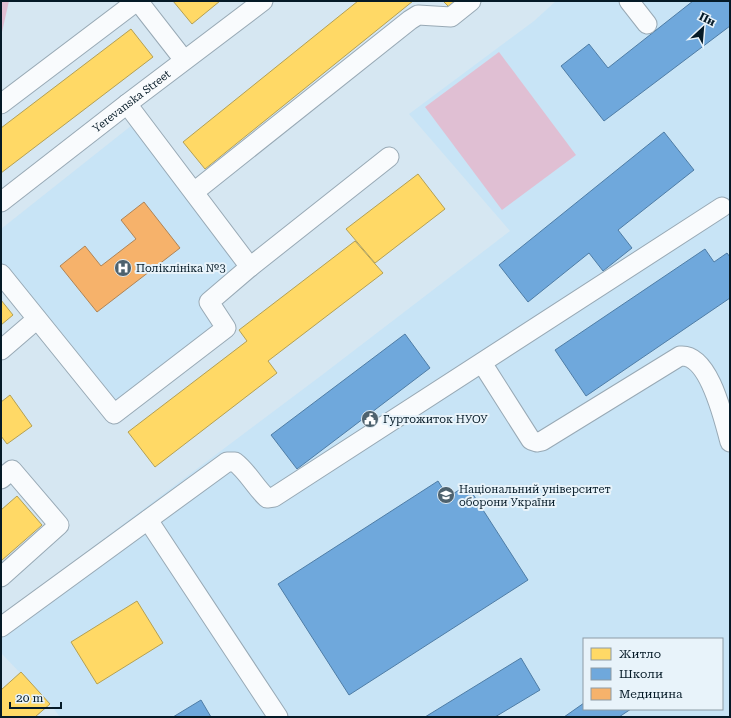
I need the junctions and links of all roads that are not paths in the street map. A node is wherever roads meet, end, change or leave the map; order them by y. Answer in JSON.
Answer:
{"nodes":[{"id":1,"x":138,"y":1,"type":"edge"},
{"id":2,"x":263,"y":1,"type":"edge"},
{"id":3,"x":471,"y":1,"type":"edge"},
{"id":4,"x":629,"y":1,"type":"edge"},
{"id":5,"x":647,"y":24,"type":"dead end"},
{"id":6,"x":184,"y":60,"type":"junction"},
{"id":7,"x":1,"y":104,"type":"edge"},
{"id":8,"x":126,"y":104,"type":"junction"},
{"id":9,"x":389,"y":156,"type":"dead end"},
{"id":10,"x":194,"y":192,"type":"junction"},
{"id":11,"x":1,"y":202,"type":"edge"},
{"id":12,"x":722,"y":207,"type":"dead end"},
{"id":13,"x":250,"y":267,"type":"junction"},
{"id":14,"x":1,"y":274,"type":"edge"},
{"id":15,"x":37,"y":318,"type":"junction"},
{"id":16,"x":1,"y":350,"type":"edge"},
{"id":17,"x":482,"y":363,"type":"junction"},
{"id":18,"x":730,"y":442,"type":"edge"},
{"id":19,"x":1,"y":479,"type":"edge"},
{"id":20,"x":148,"y":520,"type":"junction"},
{"id":21,"x":1,"y":577,"type":"edge"},
{"id":22,"x":1,"y":627,"type":"edge"},
{"id":23,"x":278,"y":717,"type":"edge"}],
"edges":[{"from":1,"to":6,"type":"street"},
{"from":1,"to":7,"type":"street"},
{"from":2,"to":6,"type":"street","name":"Yerevanska Street"},
{"from":3,"to":10,"type":"street"},
{"from":4,"to":5,"type":"street"},
{"from":6,"to":8,"type":"street","name":"Yerevanska Street"},
{"from":8,"to":10,"type":"street"},
{"from":8,"to":11,"type":"street","name":"Yerevanska Street"},
{"from":9,"to":13,"type":"street"},
{"from":10,"to":13,"type":"street"},
{"from":12,"to":17,"type":"street"},
{"from":13,"to":15,"type":"street"},
{"from":14,"to":15,"type":"street"},
{"from":15,"to":16,"type":"street"},
{"from":17,"to":18,"type":"street"},
{"from":17,"to":20,"type":"street"},
{"from":19,"to":21,"type":"street"},
{"from":20,"to":22,"type":"street"},
{"from":20,"to":23,"type":"street"}]}
